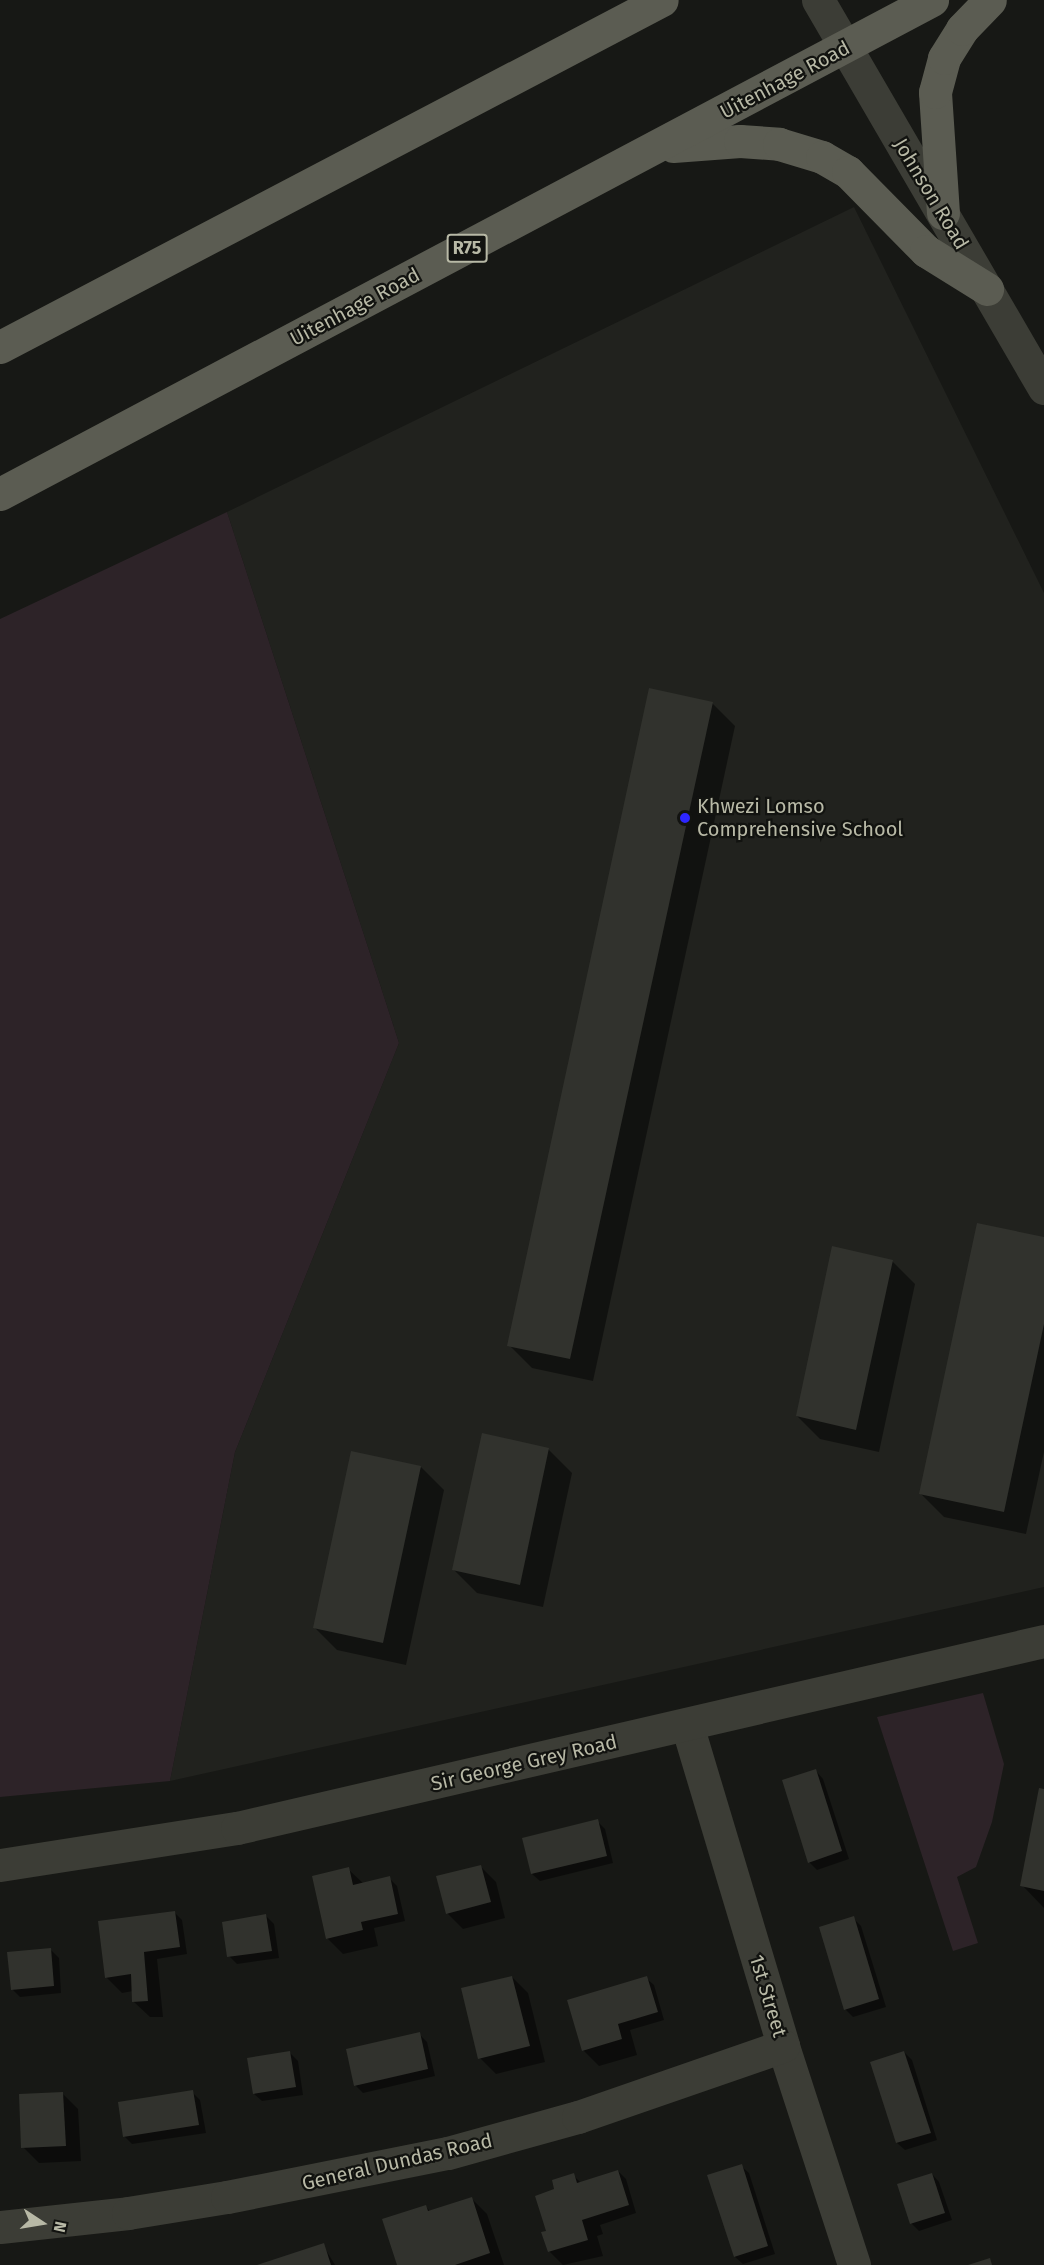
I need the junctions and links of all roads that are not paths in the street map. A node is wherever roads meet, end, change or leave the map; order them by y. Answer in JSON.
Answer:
{"nodes":[{"id":1,"x":662,"y":0,"type":"edge"},
{"id":2,"x":818,"y":0,"type":"edge"},
{"id":3,"x":932,"y":0,"type":"edge"},
{"id":4,"x":990,"y":0,"type":"edge"},
{"id":5,"x":844,"y":50,"type":"junction"},
{"id":6,"x":661,"y":146,"type":"junction"},
{"id":7,"x":943,"y":213,"type":"junction"},
{"id":8,"x":987,"y":289,"type":"junction"},
{"id":9,"x":0,"y":347,"type":"edge"},
{"id":10,"x":1044,"y":388,"type":"edge"},
{"id":11,"x":0,"y":494,"type":"edge"},
{"id":12,"x":1044,"y":1641,"type":"edge"},
{"id":13,"x":687,"y":1725,"type":"junction"},
{"id":14,"x":0,"y":1865,"type":"edge"},
{"id":15,"x":783,"y":2046,"type":"junction"},
{"id":16,"x":0,"y":2227,"type":"edge"},
{"id":17,"x":854,"y":2265,"type":"edge"}],
"edges":[{"from":1,"to":9,"type":"main road"},
{"from":2,"to":5,"type":"street","name":"Johnson Road"},
{"from":3,"to":5,"type":"main road","name":"Uitenhage Road","number":"R75"},
{"from":4,"to":7,"type":"main road"},
{"from":5,"to":6,"type":"main road","name":"Uitenhage Road","number":"R75"},
{"from":5,"to":7,"type":"street","name":"Johnson Road"},
{"from":6,"to":8,"type":"main road"},
{"from":6,"to":11,"type":"main road","name":"Uitenhage Road","number":"R75"},
{"from":7,"to":8,"type":"street","name":"Johnson Road"},
{"from":8,"to":10,"type":"street","name":"Johnson Road"},
{"from":12,"to":13,"type":"street","name":"Sir George Grey Road"},
{"from":13,"to":14,"type":"street","name":"Sir George Grey Road"},
{"from":13,"to":15,"type":"street","name":"1st Street"},
{"from":15,"to":16,"type":"street","name":"General Dundas Road"},
{"from":15,"to":17,"type":"street","name":"1st Street"}]}
